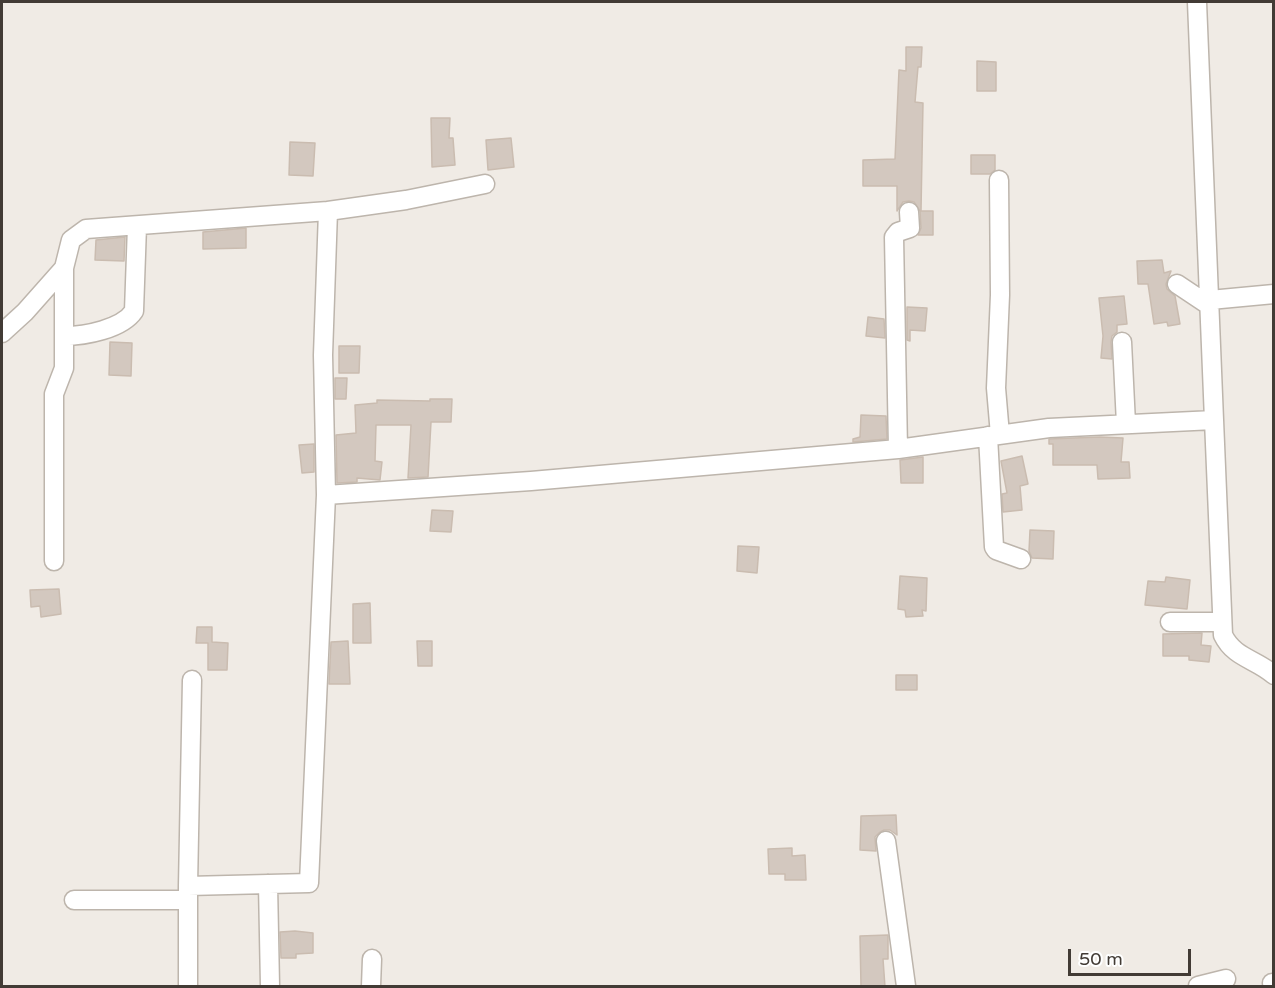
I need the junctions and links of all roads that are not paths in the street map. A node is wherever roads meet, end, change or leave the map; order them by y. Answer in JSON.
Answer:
{"nodes":[{"id":1,"x":1197,"y":2,"type":"edge"},
{"id":2,"x":999,"y":180,"type":"dead end"},
{"id":3,"x":485,"y":184,"type":"dead end"},
{"id":4,"x":328,"y":211,"type":"junction"},
{"id":5,"x":909,"y":212,"type":"dead end"},
{"id":6,"x":137,"y":226,"type":"junction"},
{"id":7,"x":64,"y":268,"type":"junction"},
{"id":8,"x":1177,"y":284,"type":"dead end"},
{"id":9,"x":1274,"y":294,"type":"edge"},
{"id":10,"x":1210,"y":303,"type":"junction"},
{"id":11,"x":2,"y":333,"type":"edge"},
{"id":12,"x":64,"y":336,"type":"junction"},
{"id":13,"x":1122,"y":342,"type":"dead end"},
{"id":14,"x":1214,"y":420,"type":"junction"},
{"id":15,"x":1126,"y":424,"type":"junction"},
{"id":16,"x":994,"y":435,"type":"junction"},
{"id":17,"x":898,"y":449,"type":"junction"},
{"id":18,"x":326,"y":495,"type":"junction"},
{"id":19,"x":1021,"y":559,"type":"dead end"},
{"id":20,"x":54,"y":561,"type":"dead end"},
{"id":21,"x":1170,"y":622,"type":"dead end"},
{"id":22,"x":1222,"y":622,"type":"junction"},
{"id":23,"x":1272,"y":668,"type":"edge"},
{"id":24,"x":192,"y":680,"type":"dead end"},
{"id":25,"x":886,"y":841,"type":"dead end"},
{"id":26,"x":268,"y":884,"type":"junction"},
{"id":27,"x":188,"y":893,"type":"junction"},
{"id":28,"x":74,"y":900,"type":"dead end"},
{"id":29,"x":372,"y":959,"type":"dead end"},
{"id":30,"x":1226,"y":980,"type":"dead end"},
{"id":31,"x":188,"y":987,"type":"edge"},
{"id":32,"x":270,"y":987,"type":"edge"},
{"id":33,"x":371,"y":987,"type":"edge"},
{"id":34,"x":906,"y":987,"type":"edge"},
{"id":35,"x":1198,"y":987,"type":"edge"}],
"edges":[{"from":1,"to":10,"type":"street"},
{"from":2,"to":16,"type":"street"},
{"from":3,"to":4,"type":"street"},
{"from":4,"to":6,"type":"street"},
{"from":4,"to":18,"type":"street"},
{"from":5,"to":17,"type":"street"},
{"from":6,"to":7,"type":"street"},
{"from":6,"to":12,"type":"street"},
{"from":7,"to":11,"type":"street"},
{"from":7,"to":12,"type":"street"},
{"from":8,"to":10,"type":"street"},
{"from":9,"to":10,"type":"street"},
{"from":10,"to":14,"type":"street"},
{"from":12,"to":20,"type":"street"},
{"from":13,"to":15,"type":"street"},
{"from":14,"to":15,"type":"street"},
{"from":14,"to":22,"type":"street"},
{"from":15,"to":16,"type":"street"},
{"from":16,"to":17,"type":"street"},
{"from":16,"to":19,"type":"street"},
{"from":17,"to":18,"type":"street"},
{"from":18,"to":26,"type":"street"},
{"from":21,"to":22,"type":"street"},
{"from":22,"to":23,"type":"street"},
{"from":24,"to":27,"type":"street"},
{"from":25,"to":34,"type":"street"},
{"from":26,"to":27,"type":"street"},
{"from":26,"to":32,"type":"street"},
{"from":27,"to":28,"type":"street"},
{"from":27,"to":31,"type":"street"},
{"from":29,"to":33,"type":"street"},
{"from":30,"to":35,"type":"street"}]}
